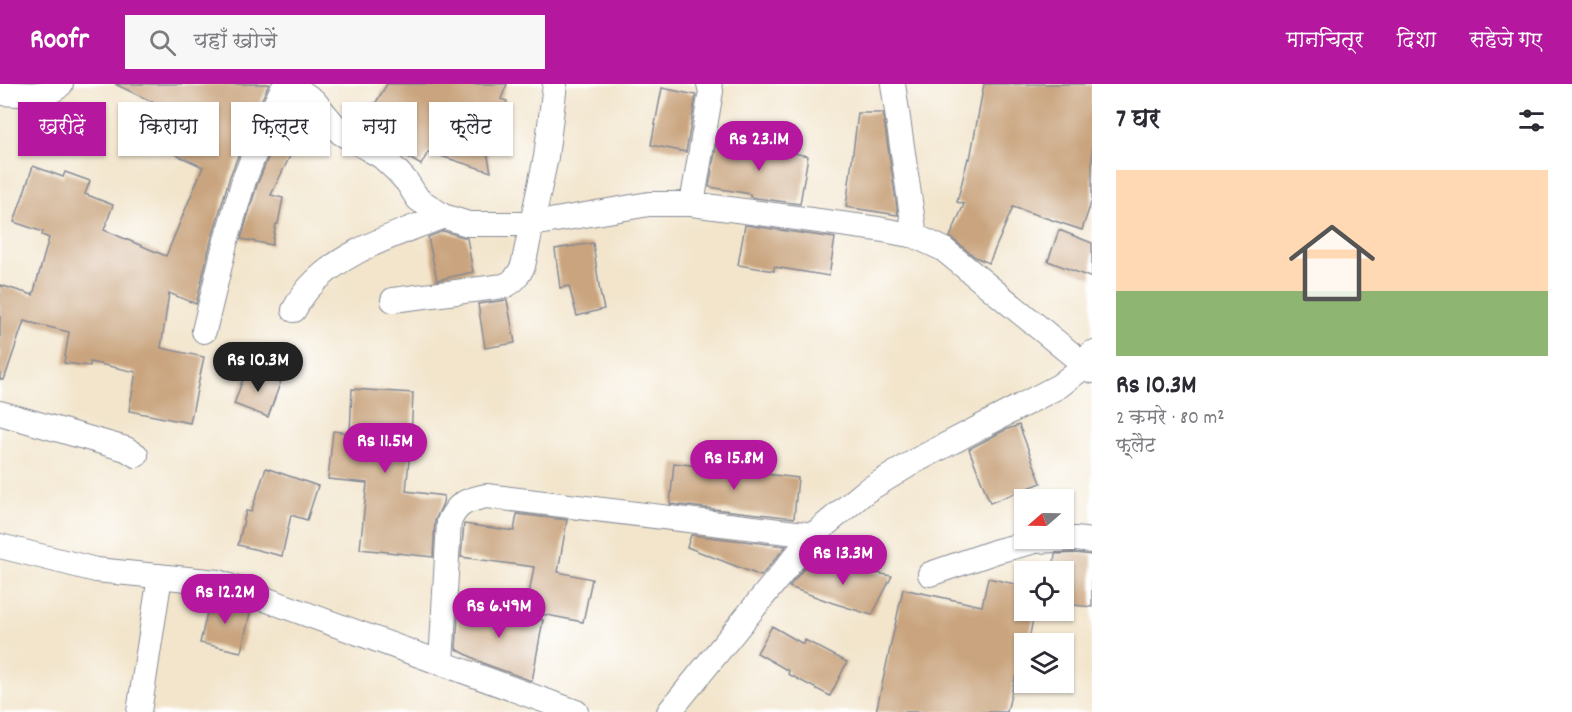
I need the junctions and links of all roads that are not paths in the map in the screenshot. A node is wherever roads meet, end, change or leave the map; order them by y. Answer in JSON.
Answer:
{"nodes":[{"id":1,"x":61,"y":84,"type":"edge"},
{"id":2,"x":555,"y":84,"type":"edge"},
{"id":3,"x":709,"y":84,"type":"edge"},
{"id":4,"x":892,"y":84,"type":"edge"},
{"id":5,"x":292,"y":85,"type":"edge"},
{"id":6,"x":0,"y":93,"type":"edge"},
{"id":7,"x":692,"y":204,"type":"junction"},
{"id":8,"x":443,"y":216,"type":"junction"},
{"id":9,"x":532,"y":224,"type":"junction"},
{"id":10,"x":915,"y":236,"type":"junction"},
{"id":11,"x":393,"y":300,"type":"dead end"},
{"id":12,"x":294,"y":310,"type":"dead end"},
{"id":13,"x":204,"y":331,"type":"dead end"},
{"id":14,"x":1090,"y":363,"type":"edge"},
{"id":15,"x":0,"y":413,"type":"edge"},
{"id":16,"x":136,"y":455,"type":"dead end"},
{"id":17,"x":813,"y":535,"type":"junction"},
{"id":18,"x":1092,"y":541,"type":"edge"},
{"id":19,"x":0,"y":546,"type":"edge"},
{"id":20,"x":930,"y":574,"type":"dead end"},
{"id":21,"x":160,"y":576,"type":"junction"},
{"id":22,"x":441,"y":663,"type":"junction"},
{"id":23,"x":139,"y":712,"type":"edge"},
{"id":24,"x":576,"y":712,"type":"edge"},
{"id":25,"x":669,"y":712,"type":"edge"}],
"edges":[{"from":1,"to":6,"type":"street"},
{"from":2,"to":9,"type":"street"},
{"from":3,"to":7,"type":"street"},
{"from":4,"to":10,"type":"street"},
{"from":5,"to":8,"type":"street"},
{"from":5,"to":13,"type":"street"},
{"from":7,"to":9,"type":"street"},
{"from":7,"to":10,"type":"street"},
{"from":8,"to":9,"type":"street"},
{"from":8,"to":12,"type":"street"},
{"from":9,"to":11,"type":"street"},
{"from":10,"to":14,"type":"street"},
{"from":14,"to":17,"type":"street"},
{"from":15,"to":16,"type":"street"},
{"from":17,"to":22,"type":"street"},
{"from":17,"to":25,"type":"street"},
{"from":18,"to":20,"type":"street"},
{"from":19,"to":21,"type":"street"},
{"from":21,"to":22,"type":"street"},
{"from":21,"to":23,"type":"street"},
{"from":22,"to":24,"type":"street"}]}
